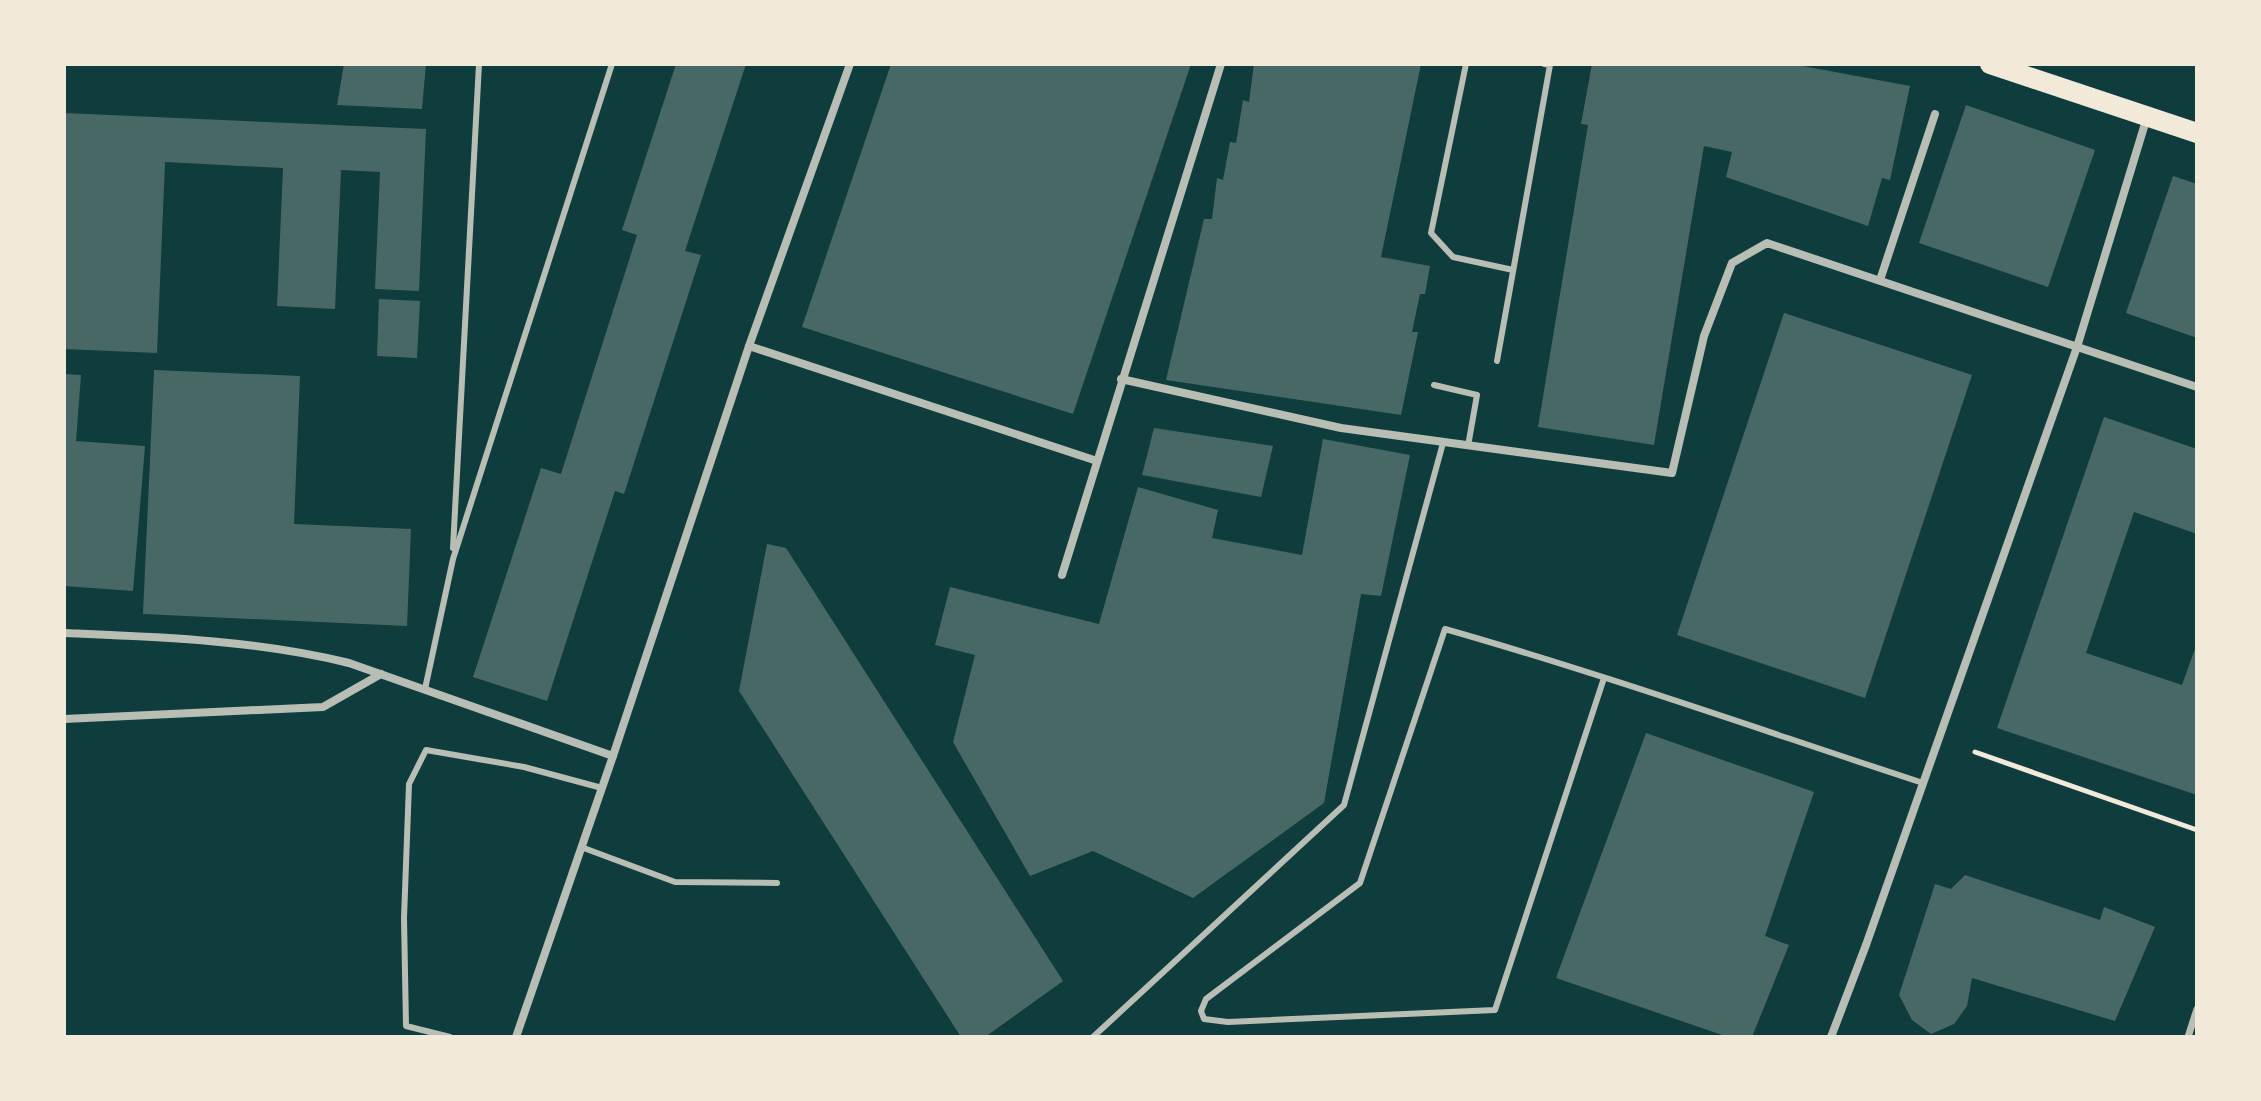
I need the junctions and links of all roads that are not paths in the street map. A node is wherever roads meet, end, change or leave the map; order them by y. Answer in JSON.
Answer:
{"nodes":[{"id":1,"x":479,"y":64,"type":"edge"},
{"id":2,"x":612,"y":64,"type":"edge"},
{"id":3,"x":850,"y":64,"type":"edge"},
{"id":4,"x":1221,"y":64,"type":"edge"},
{"id":5,"x":1466,"y":64,"type":"edge"},
{"id":6,"x":1548,"y":64,"type":"edge"},
{"id":7,"x":1990,"y":64,"type":"edge"},
{"id":8,"x":1935,"y":114,"type":"dead end"},
{"id":9,"x":2147,"y":117,"type":"junction"},
{"id":10,"x":2197,"y":133,"type":"edge"},
{"id":11,"x":1513,"y":270,"type":"junction"},
{"id":12,"x":1880,"y":280,"type":"junction"},
{"id":13,"x":749,"y":346,"type":"junction"},
{"id":14,"x":2077,"y":347,"type":"junction"},
{"id":15,"x":1497,"y":361,"type":"dead end"},
{"id":16,"x":1121,"y":379,"type":"junction"},
{"id":17,"x":1434,"y":385,"type":"dead end"},
{"id":18,"x":2197,"y":387,"type":"edge"},
{"id":19,"x":1443,"y":443,"type":"junction"},
{"id":20,"x":1468,"y":446,"type":"junction"},
{"id":21,"x":1097,"y":461,"type":"junction"},
{"id":22,"x":453,"y":559,"type":"junction"},
{"id":23,"x":1062,"y":575,"type":"dead end"},
{"id":24,"x":64,"y":633,"type":"edge"},
{"id":25,"x":381,"y":674,"type":"junction"},
{"id":26,"x":1604,"y":678,"type":"junction"},
{"id":27,"x":425,"y":689,"type":"junction"},
{"id":28,"x":64,"y":719,"type":"edge"},
{"id":29,"x":613,"y":756,"type":"junction"},
{"id":30,"x":1923,"y":783,"type":"junction"},
{"id":31,"x":602,"y":788,"type":"junction"},
{"id":32,"x":581,"y":847,"type":"junction"},
{"id":33,"x":777,"y":883,"type":"dead end"},
{"id":34,"x":2197,"y":1009,"type":"edge"},
{"id":35,"x":450,"y":1037,"type":"edge"},
{"id":36,"x":516,"y":1037,"type":"edge"},
{"id":37,"x":1093,"y":1037,"type":"edge"},
{"id":38,"x":1831,"y":1037,"type":"edge"},
{"id":39,"x":2188,"y":1037,"type":"edge"}],
"edges":[{"from":1,"to":22,"type":"lane"},
{"from":2,"to":22,"type":"lane"},
{"from":3,"to":13,"type":"street"},
{"from":4,"to":16,"type":"street"},
{"from":5,"to":11,"type":"lane"},
{"from":6,"to":11,"type":"lane"},
{"from":7,"to":9,"type":"main road"},
{"from":8,"to":12,"type":"street"},
{"from":9,"to":10,"type":"main road"},
{"from":9,"to":14,"type":"street"},
{"from":11,"to":15,"type":"lane"},
{"from":12,"to":14,"type":"street"},
{"from":12,"to":20,"type":"street"},
{"from":13,"to":21,"type":"street"},
{"from":13,"to":29,"type":"street"},
{"from":14,"to":18,"type":"street"},
{"from":14,"to":30,"type":"street"},
{"from":16,"to":19,"type":"street"},
{"from":16,"to":21,"type":"street"},
{"from":17,"to":20,"type":"lane"},
{"from":19,"to":20,"type":"street"},
{"from":19,"to":37,"type":"lane"},
{"from":21,"to":23,"type":"street"},
{"from":22,"to":27,"type":"lane"},
{"from":24,"to":25,"type":"street"},
{"from":25,"to":27,"type":"street"},
{"from":25,"to":28,"type":"street"},
{"from":26,"to":26,"type":"lane"},
{"from":26,"to":30,"type":"lane"},
{"from":27,"to":29,"type":"street"},
{"from":29,"to":31,"type":"street"},
{"from":30,"to":38,"type":"street"},
{"from":31,"to":32,"type":"street"},
{"from":31,"to":35,"type":"lane"},
{"from":32,"to":33,"type":"lane"},
{"from":32,"to":36,"type":"street"},
{"from":34,"to":39,"type":"street"}]}
